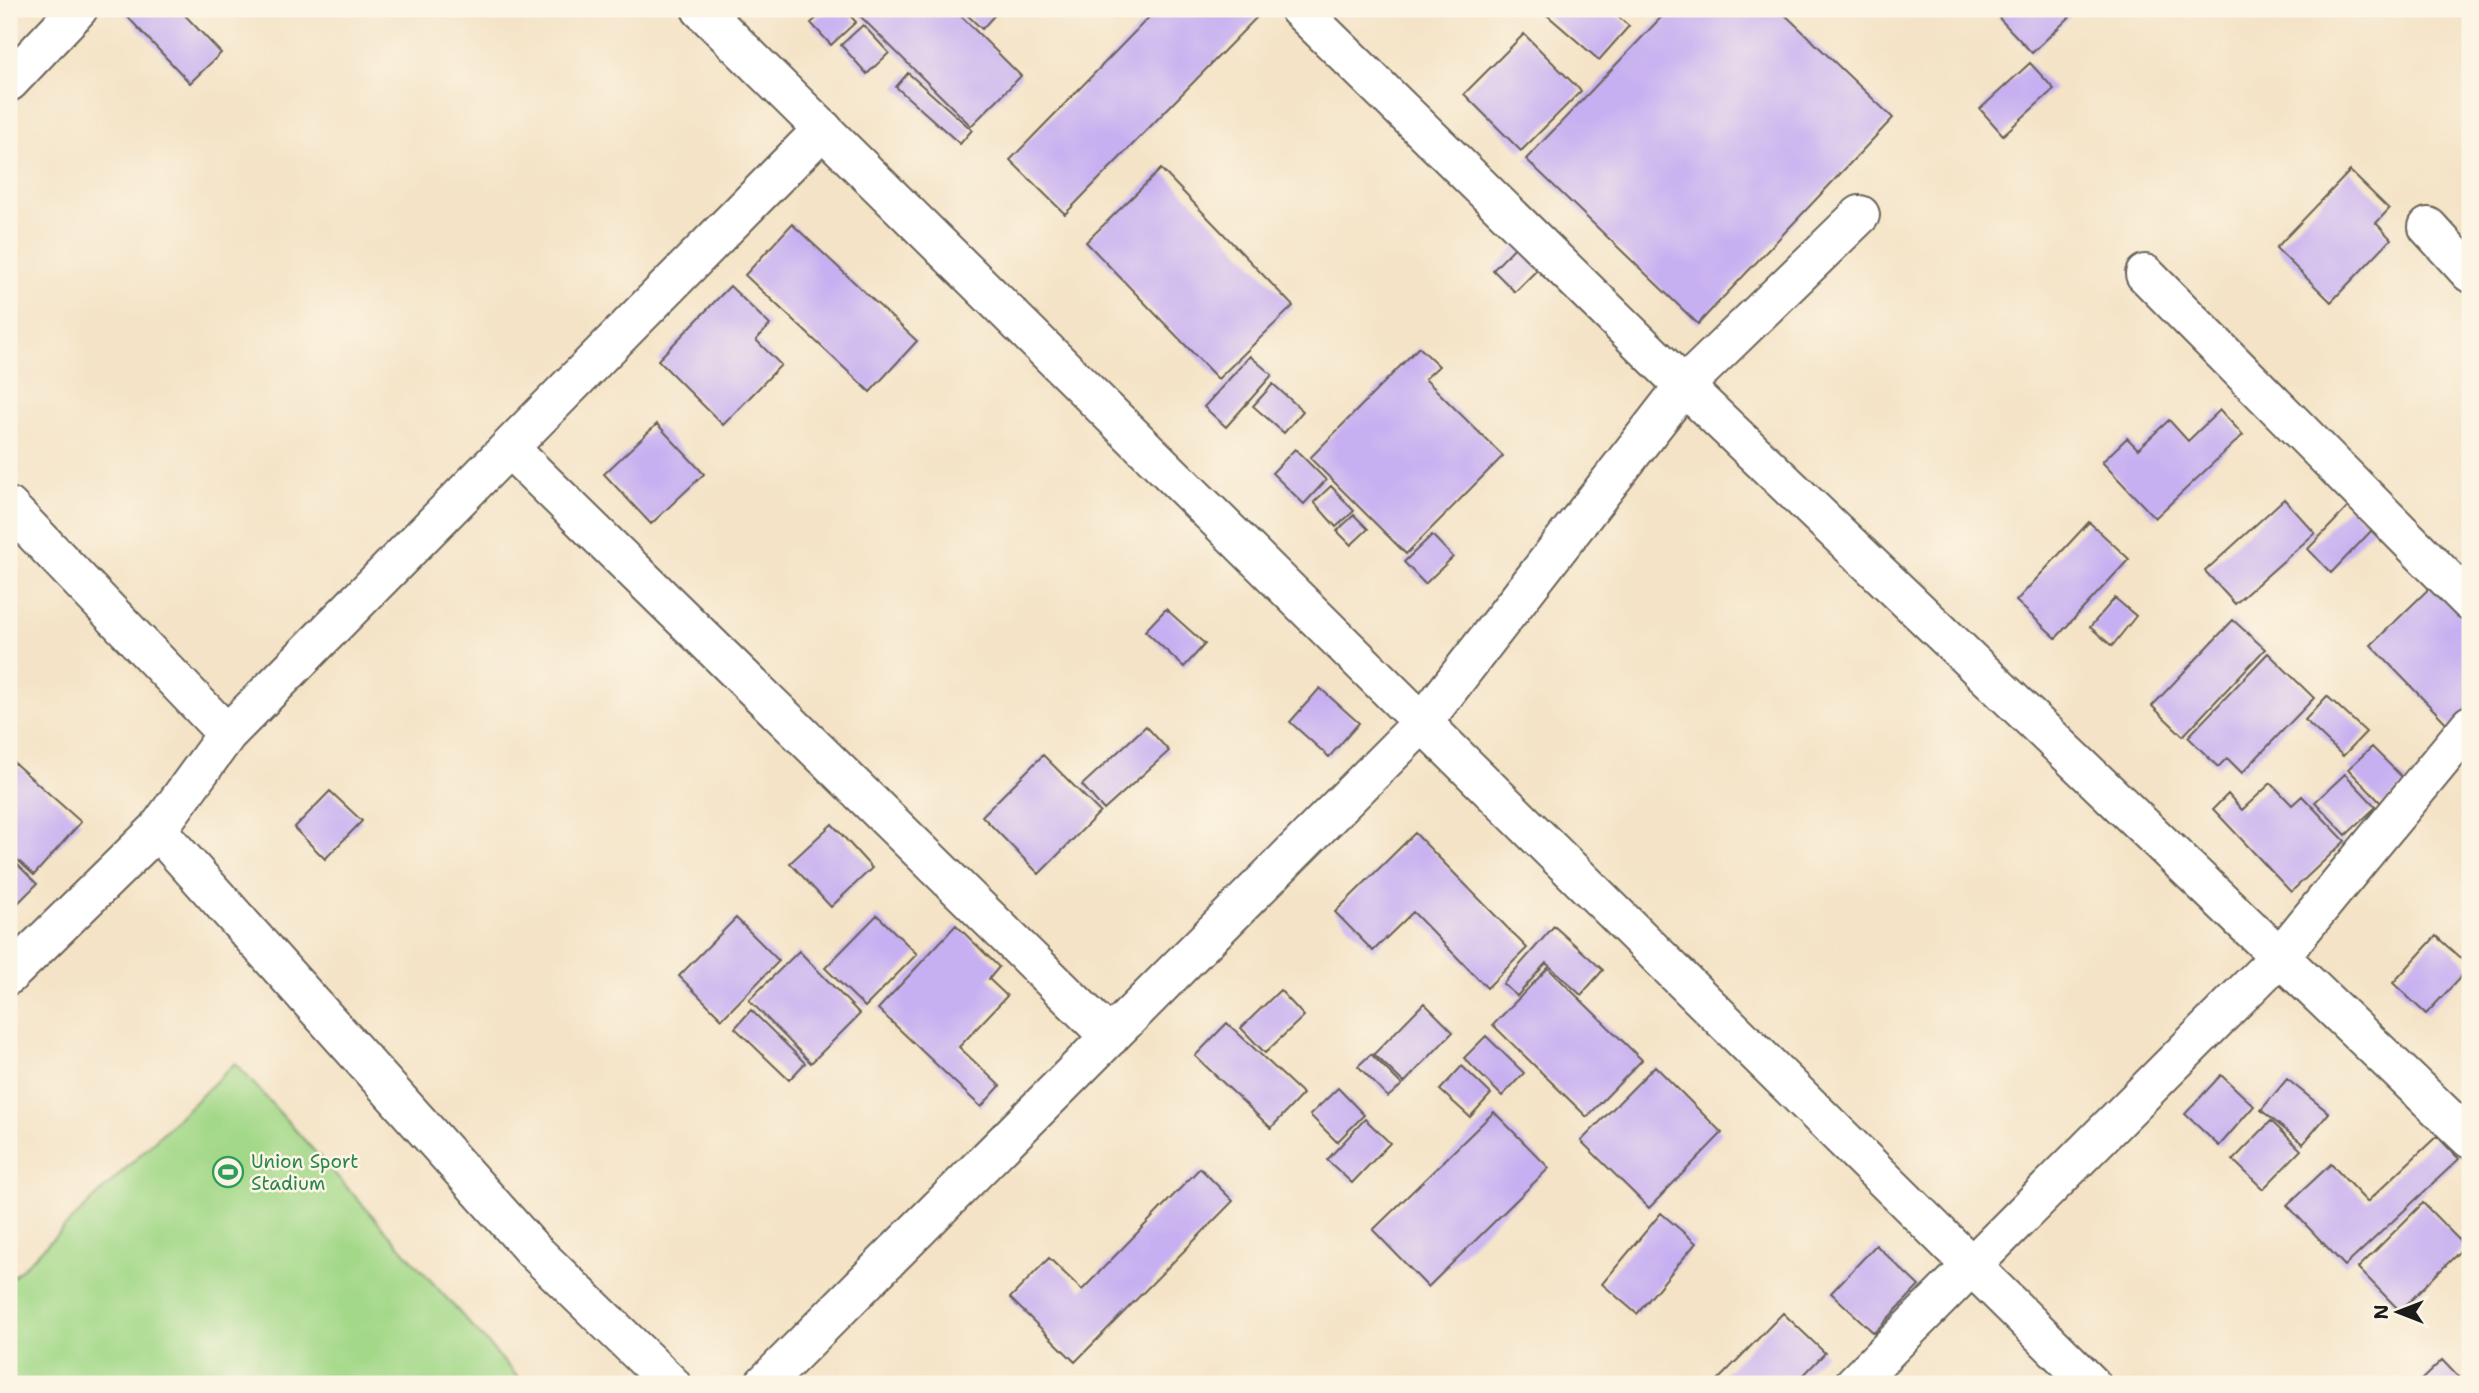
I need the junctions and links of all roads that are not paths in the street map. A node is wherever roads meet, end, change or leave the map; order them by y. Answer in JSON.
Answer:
{"nodes":[{"id":1,"x":78,"y":9,"type":"edge"},
{"id":2,"x":701,"y":9,"type":"edge"},
{"id":3,"x":1299,"y":9,"type":"edge"},
{"id":4,"x":9,"y":82,"type":"edge"},
{"id":5,"x":823,"y":129,"type":"junction"},
{"id":6,"x":1860,"y":215,"type":"dead end"},
{"id":7,"x":2428,"y":227,"type":"dead end"},
{"id":8,"x":2470,"y":273,"type":"edge"},
{"id":9,"x":2146,"y":274,"type":"dead end"},
{"id":10,"x":1684,"y":386,"type":"junction"},
{"id":11,"x":509,"y":448,"type":"junction"},
{"id":12,"x":9,"y":507,"type":"edge"},
{"id":13,"x":2470,"y":602,"type":"edge"},
{"id":14,"x":1423,"y":722,"type":"junction"},
{"id":15,"x":2470,"y":724,"type":"edge"},
{"id":16,"x":227,"y":734,"type":"junction"},
{"id":17,"x":157,"y":830,"type":"junction"},
{"id":18,"x":2280,"y":956,"type":"junction"},
{"id":19,"x":9,"y":975,"type":"edge"},
{"id":20,"x":1110,"y":1037,"type":"junction"},
{"id":21,"x":2470,"y":1139,"type":"edge"},
{"id":22,"x":1972,"y":1266,"type":"junction"},
{"id":23,"x":671,"y":1384,"type":"edge"},
{"id":24,"x":764,"y":1384,"type":"edge"},
{"id":25,"x":1854,"y":1384,"type":"edge"},
{"id":26,"x":2091,"y":1384,"type":"edge"}],
"edges":[{"from":1,"to":4,"type":"street"},
{"from":2,"to":5,"type":"street"},
{"from":3,"to":10,"type":"street"},
{"from":5,"to":11,"type":"street"},
{"from":5,"to":14,"type":"street"},
{"from":6,"to":10,"type":"street"},
{"from":7,"to":8,"type":"street"},
{"from":9,"to":13,"type":"street"},
{"from":10,"to":14,"type":"street"},
{"from":10,"to":18,"type":"street"},
{"from":11,"to":16,"type":"street"},
{"from":11,"to":20,"type":"street"},
{"from":12,"to":16,"type":"street"},
{"from":14,"to":20,"type":"street"},
{"from":14,"to":22,"type":"street"},
{"from":15,"to":18,"type":"street"},
{"from":16,"to":17,"type":"street"},
{"from":17,"to":19,"type":"street"},
{"from":17,"to":23,"type":"street"},
{"from":18,"to":21,"type":"street"},
{"from":18,"to":22,"type":"street"},
{"from":20,"to":24,"type":"street"},
{"from":22,"to":25,"type":"street"},
{"from":22,"to":26,"type":"street"}]}
